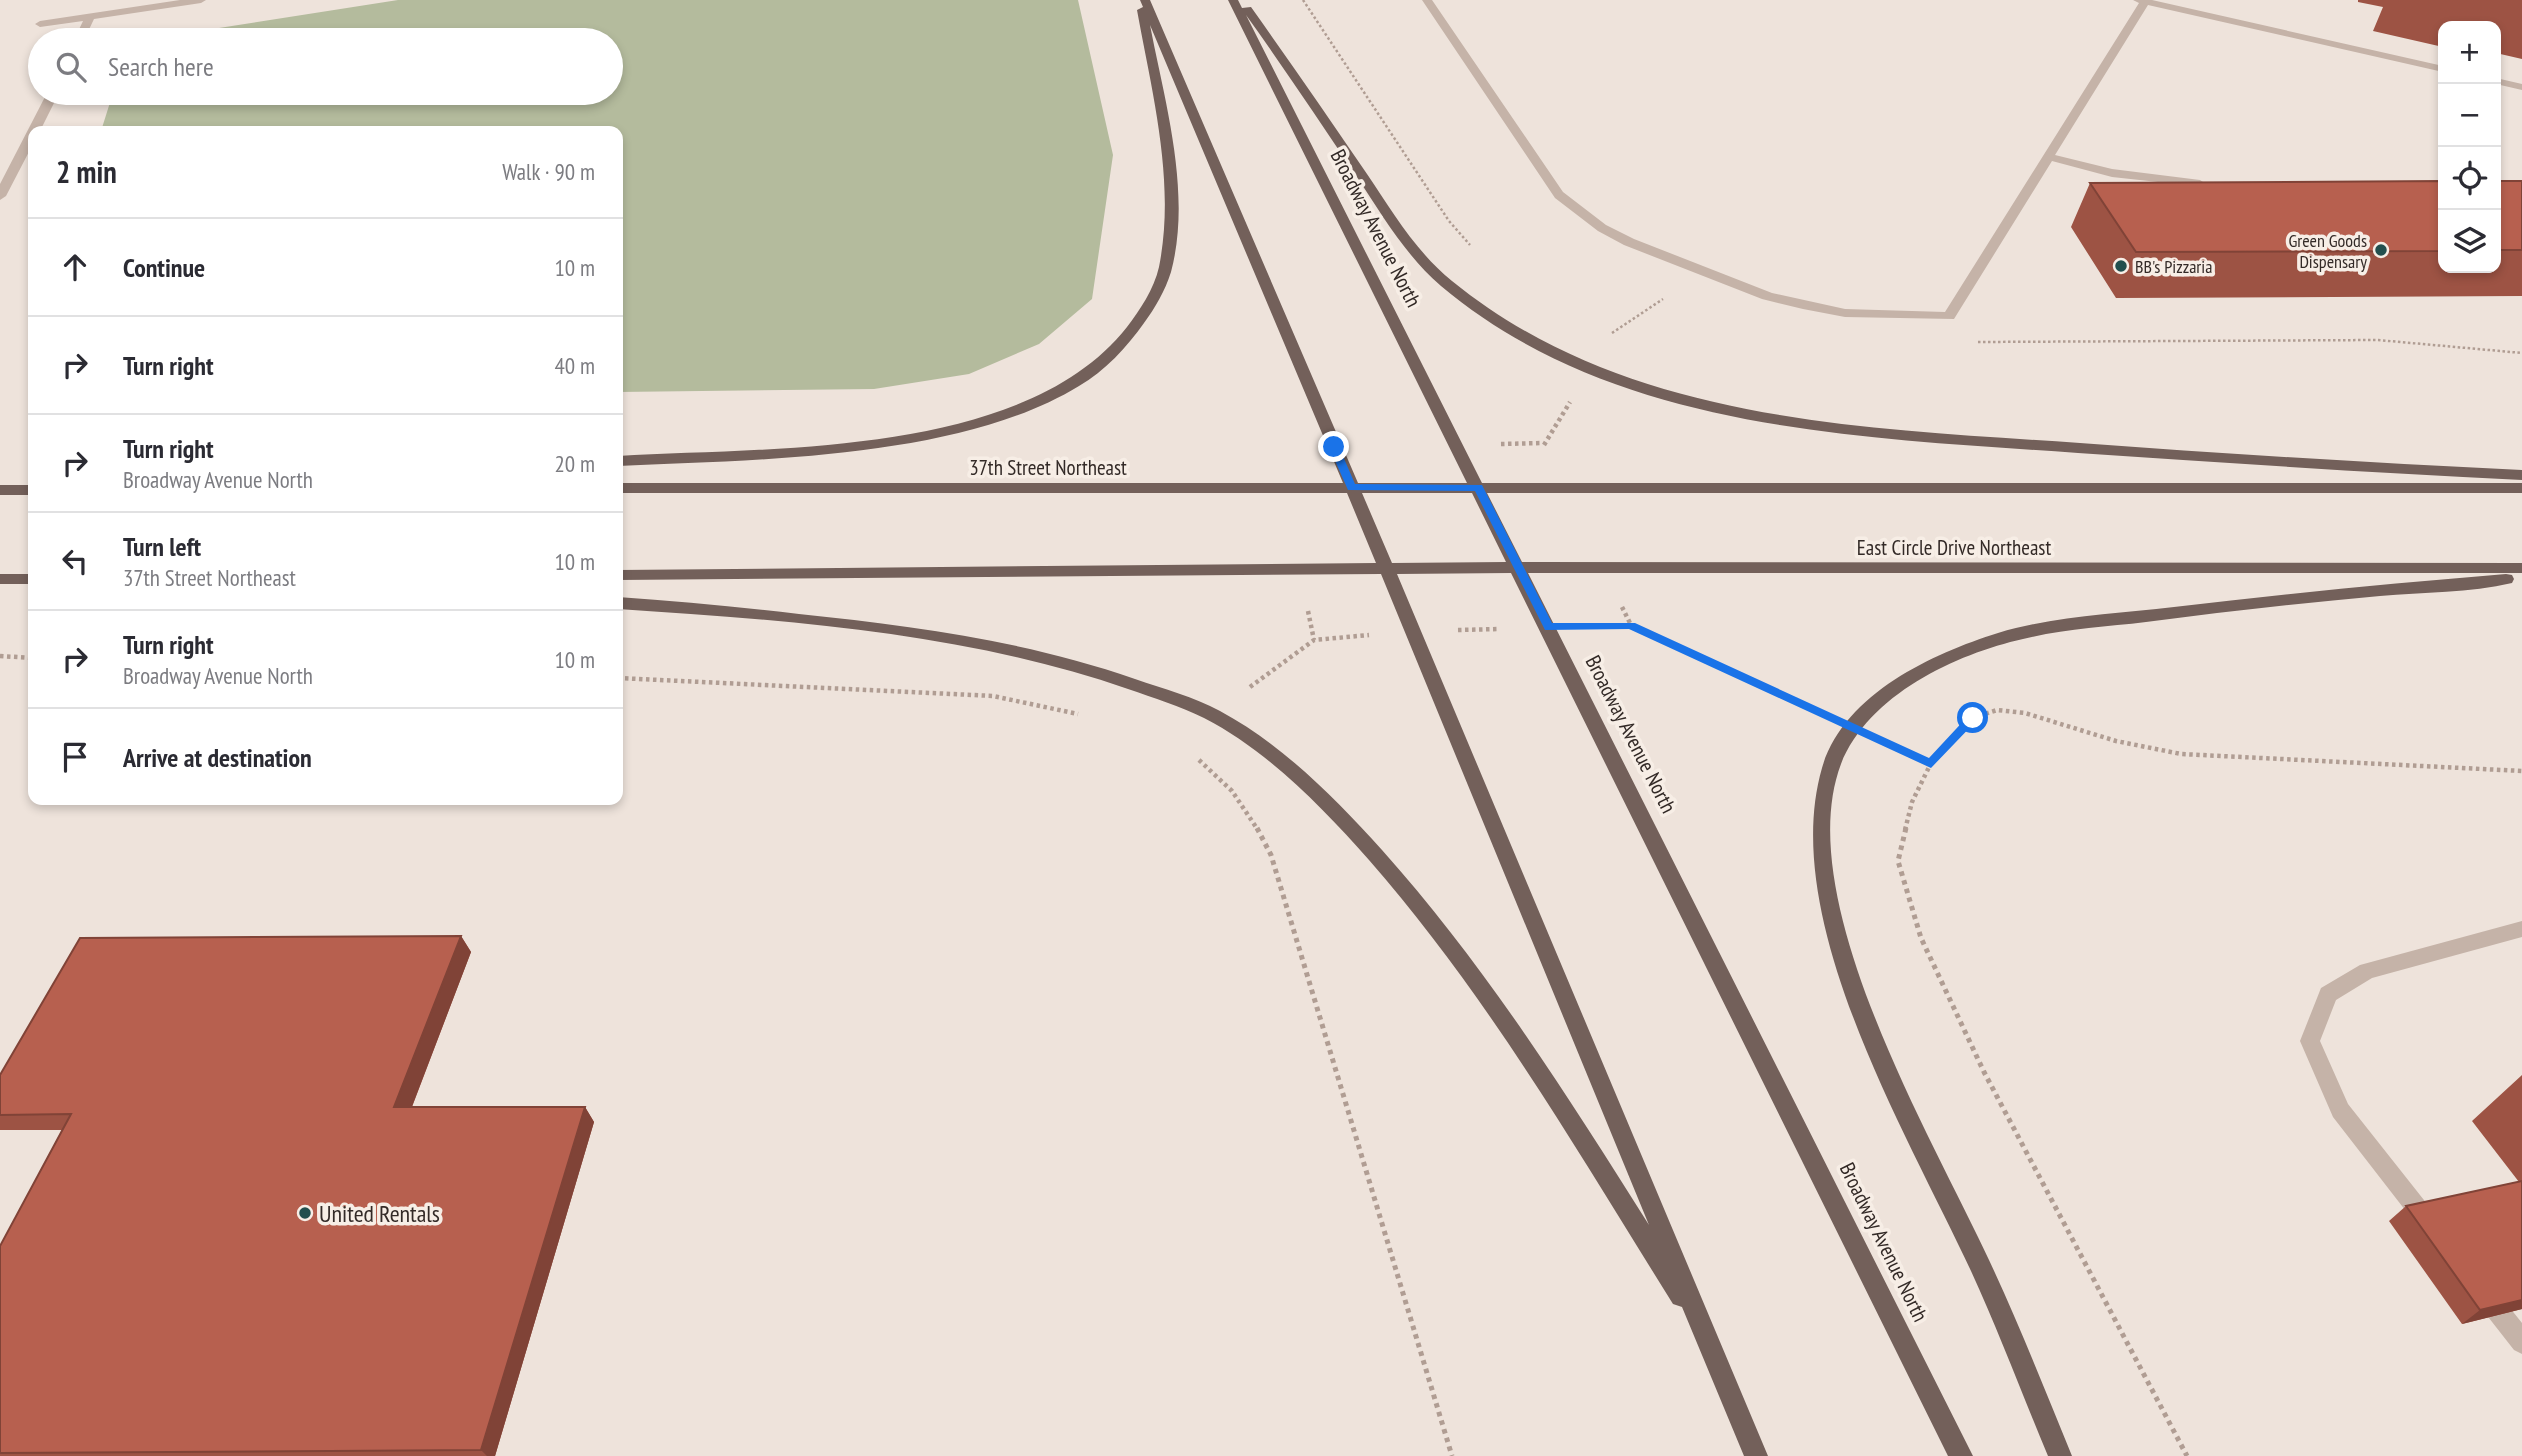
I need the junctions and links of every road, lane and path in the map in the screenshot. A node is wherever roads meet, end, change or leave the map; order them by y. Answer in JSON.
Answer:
{"nodes":[{"id":1,"x":201,"y":0,"type":"edge"},
{"id":2,"x":1143,"y":0,"type":"edge"},
{"id":3,"x":1233,"y":0,"type":"edge"},
{"id":4,"x":1241,"y":0,"type":"edge"},
{"id":5,"x":1303,"y":0,"type":"edge"},
{"id":6,"x":1427,"y":0,"type":"edge"},
{"id":7,"x":2141,"y":1,"type":"edge"},
{"id":8,"x":90,"y":17,"type":"junction"},
{"id":9,"x":40,"y":24,"type":"dead end"},
{"id":10,"x":85,"y":28,"type":"edge"},
{"id":11,"x":2438,"y":68,"type":"edge"},
{"id":12,"x":2501,"y":82,"type":"edge"},
{"id":13,"x":2522,"y":87,"type":"edge"},
{"id":14,"x":47,"y":105,"type":"edge"},
{"id":15,"x":37,"y":126,"type":"edge"},
{"id":16,"x":28,"y":143,"type":"edge"},
{"id":17,"x":2049,"y":157,"type":"junction"},
{"id":18,"x":2208,"y":185,"type":"edge"},
{"id":19,"x":0,"y":196,"type":"edge"},
{"id":20,"x":1472,"y":247,"type":"dead end"},
{"id":21,"x":1667,"y":296,"type":"dead end"},
{"id":22,"x":1604,"y":340,"type":"dead end"},
{"id":23,"x":1972,"y":341,"type":"dead end"},
{"id":24,"x":2522,"y":353,"type":"edge"},
{"id":25,"x":623,"y":460,"type":"edge"},
{"id":26,"x":2522,"y":475,"type":"edge"},
{"id":27,"x":623,"y":488,"type":"edge"},
{"id":28,"x":1352,"y":488,"type":"junction"},
{"id":29,"x":1478,"y":488,"type":"junction"},
{"id":30,"x":2522,"y":488,"type":"edge"},
{"id":31,"x":0,"y":490,"type":"edge"},
{"id":32,"x":28,"y":490,"type":"edge"},
{"id":33,"x":1519,"y":568,"type":"junction"},
{"id":34,"x":2522,"y":568,"type":"edge"},
{"id":35,"x":1387,"y":569,"type":"junction"},
{"id":36,"x":623,"y":575,"type":"edge"},
{"id":37,"x":2522,"y":577,"type":"edge"},
{"id":38,"x":0,"y":579,"type":"edge"},
{"id":39,"x":28,"y":579,"type":"edge"},
{"id":40,"x":623,"y":603,"type":"edge"},
{"id":41,"x":1549,"y":627,"type":"junction"},
{"id":42,"x":1413,"y":631,"type":"junction"},
{"id":43,"x":0,"y":656,"type":"edge"},
{"id":44,"x":28,"y":658,"type":"edge"},
{"id":45,"x":623,"y":678,"type":"edge"},
{"id":46,"x":1080,"y":715,"type":"dead end"},
{"id":47,"x":1212,"y":715,"type":"junction"},
{"id":48,"x":1853,"y":730,"type":"junction"},
{"id":49,"x":1195,"y":757,"type":"dead end"},
{"id":50,"x":1931,"y":763,"type":"junction"},
{"id":51,"x":2522,"y":771,"type":"edge"},
{"id":52,"x":2522,"y":929,"type":"edge"},
{"id":53,"x":2439,"y":1237,"type":"edge"},
{"id":54,"x":2472,"y":1279,"type":"edge"},
{"id":55,"x":1708,"y":1337,"type":"junction"},
{"id":56,"x":2522,"y":1342,"type":"edge"},
{"id":57,"x":1451,"y":1456,"type":"edge"},
{"id":58,"x":1756,"y":1456,"type":"edge"},
{"id":59,"x":1961,"y":1456,"type":"edge"},
{"id":60,"x":2060,"y":1456,"type":"edge"},
{"id":61,"x":2187,"y":1456,"type":"edge"}],
"edges":[{"from":1,"to":8,"type":"lane"},
{"from":2,"to":25,"type":"main road"},
{"from":2,"to":28,"type":"main road"},
{"from":3,"to":29,"type":"main road","name":"Broadway Avenue North"},
{"from":4,"to":26,"type":"main road"},
{"from":5,"to":20,"type":"path"},
{"from":6,"to":17,"type":"lane"},
{"from":7,"to":11,"type":"lane"},
{"from":7,"to":17,"type":"lane"},
{"from":8,"to":9,"type":"lane"},
{"from":8,"to":10,"type":"lane"},
{"from":12,"to":13,"type":"lane"},
{"from":14,"to":15,"type":"lane"},
{"from":16,"to":19,"type":"lane"},
{"from":17,"to":18,"type":"lane"},
{"from":21,"to":22,"type":"path"},
{"from":23,"to":24,"type":"path"},
{"from":27,"to":28,"type":"main road","name":"37th Street Northeast"},
{"from":28,"to":29,"type":"main road","name":"37th Street Northeast"},
{"from":28,"to":35,"type":"main road"},
{"from":29,"to":30,"type":"main road"},
{"from":29,"to":33,"type":"main road","name":"Broadway Avenue North"},
{"from":31,"to":32,"type":"main road"},
{"from":33,"to":34,"type":"main road","name":"East Circle Drive Northeast"},
{"from":33,"to":35,"type":"main road","name":"East Circle Drive Northeast"},
{"from":33,"to":41,"type":"main road","name":"Broadway Avenue North"},
{"from":35,"to":36,"type":"main road"},
{"from":35,"to":42,"type":"main road"},
{"from":37,"to":48,"type":"main road"},
{"from":38,"to":39,"type":"main road"},
{"from":40,"to":47,"type":"main road"},
{"from":41,"to":42,"type":"path"},
{"from":41,"to":48,"type":"path"},
{"from":41,"to":59,"type":"main road","name":"Broadway Avenue North"},
{"from":42,"to":47,"type":"path"},
{"from":42,"to":55,"type":"main road"},
{"from":43,"to":44,"type":"path"},
{"from":45,"to":46,"type":"path"},
{"from":47,"to":55,"type":"main road"},
{"from":48,"to":50,"type":"path"},
{"from":48,"to":60,"type":"main road"},
{"from":49,"to":57,"type":"path"},
{"from":50,"to":51,"type":"path"},
{"from":50,"to":61,"type":"path"},
{"from":52,"to":53,"type":"lane"},
{"from":54,"to":56,"type":"lane"},
{"from":55,"to":58,"type":"main road"}]}
